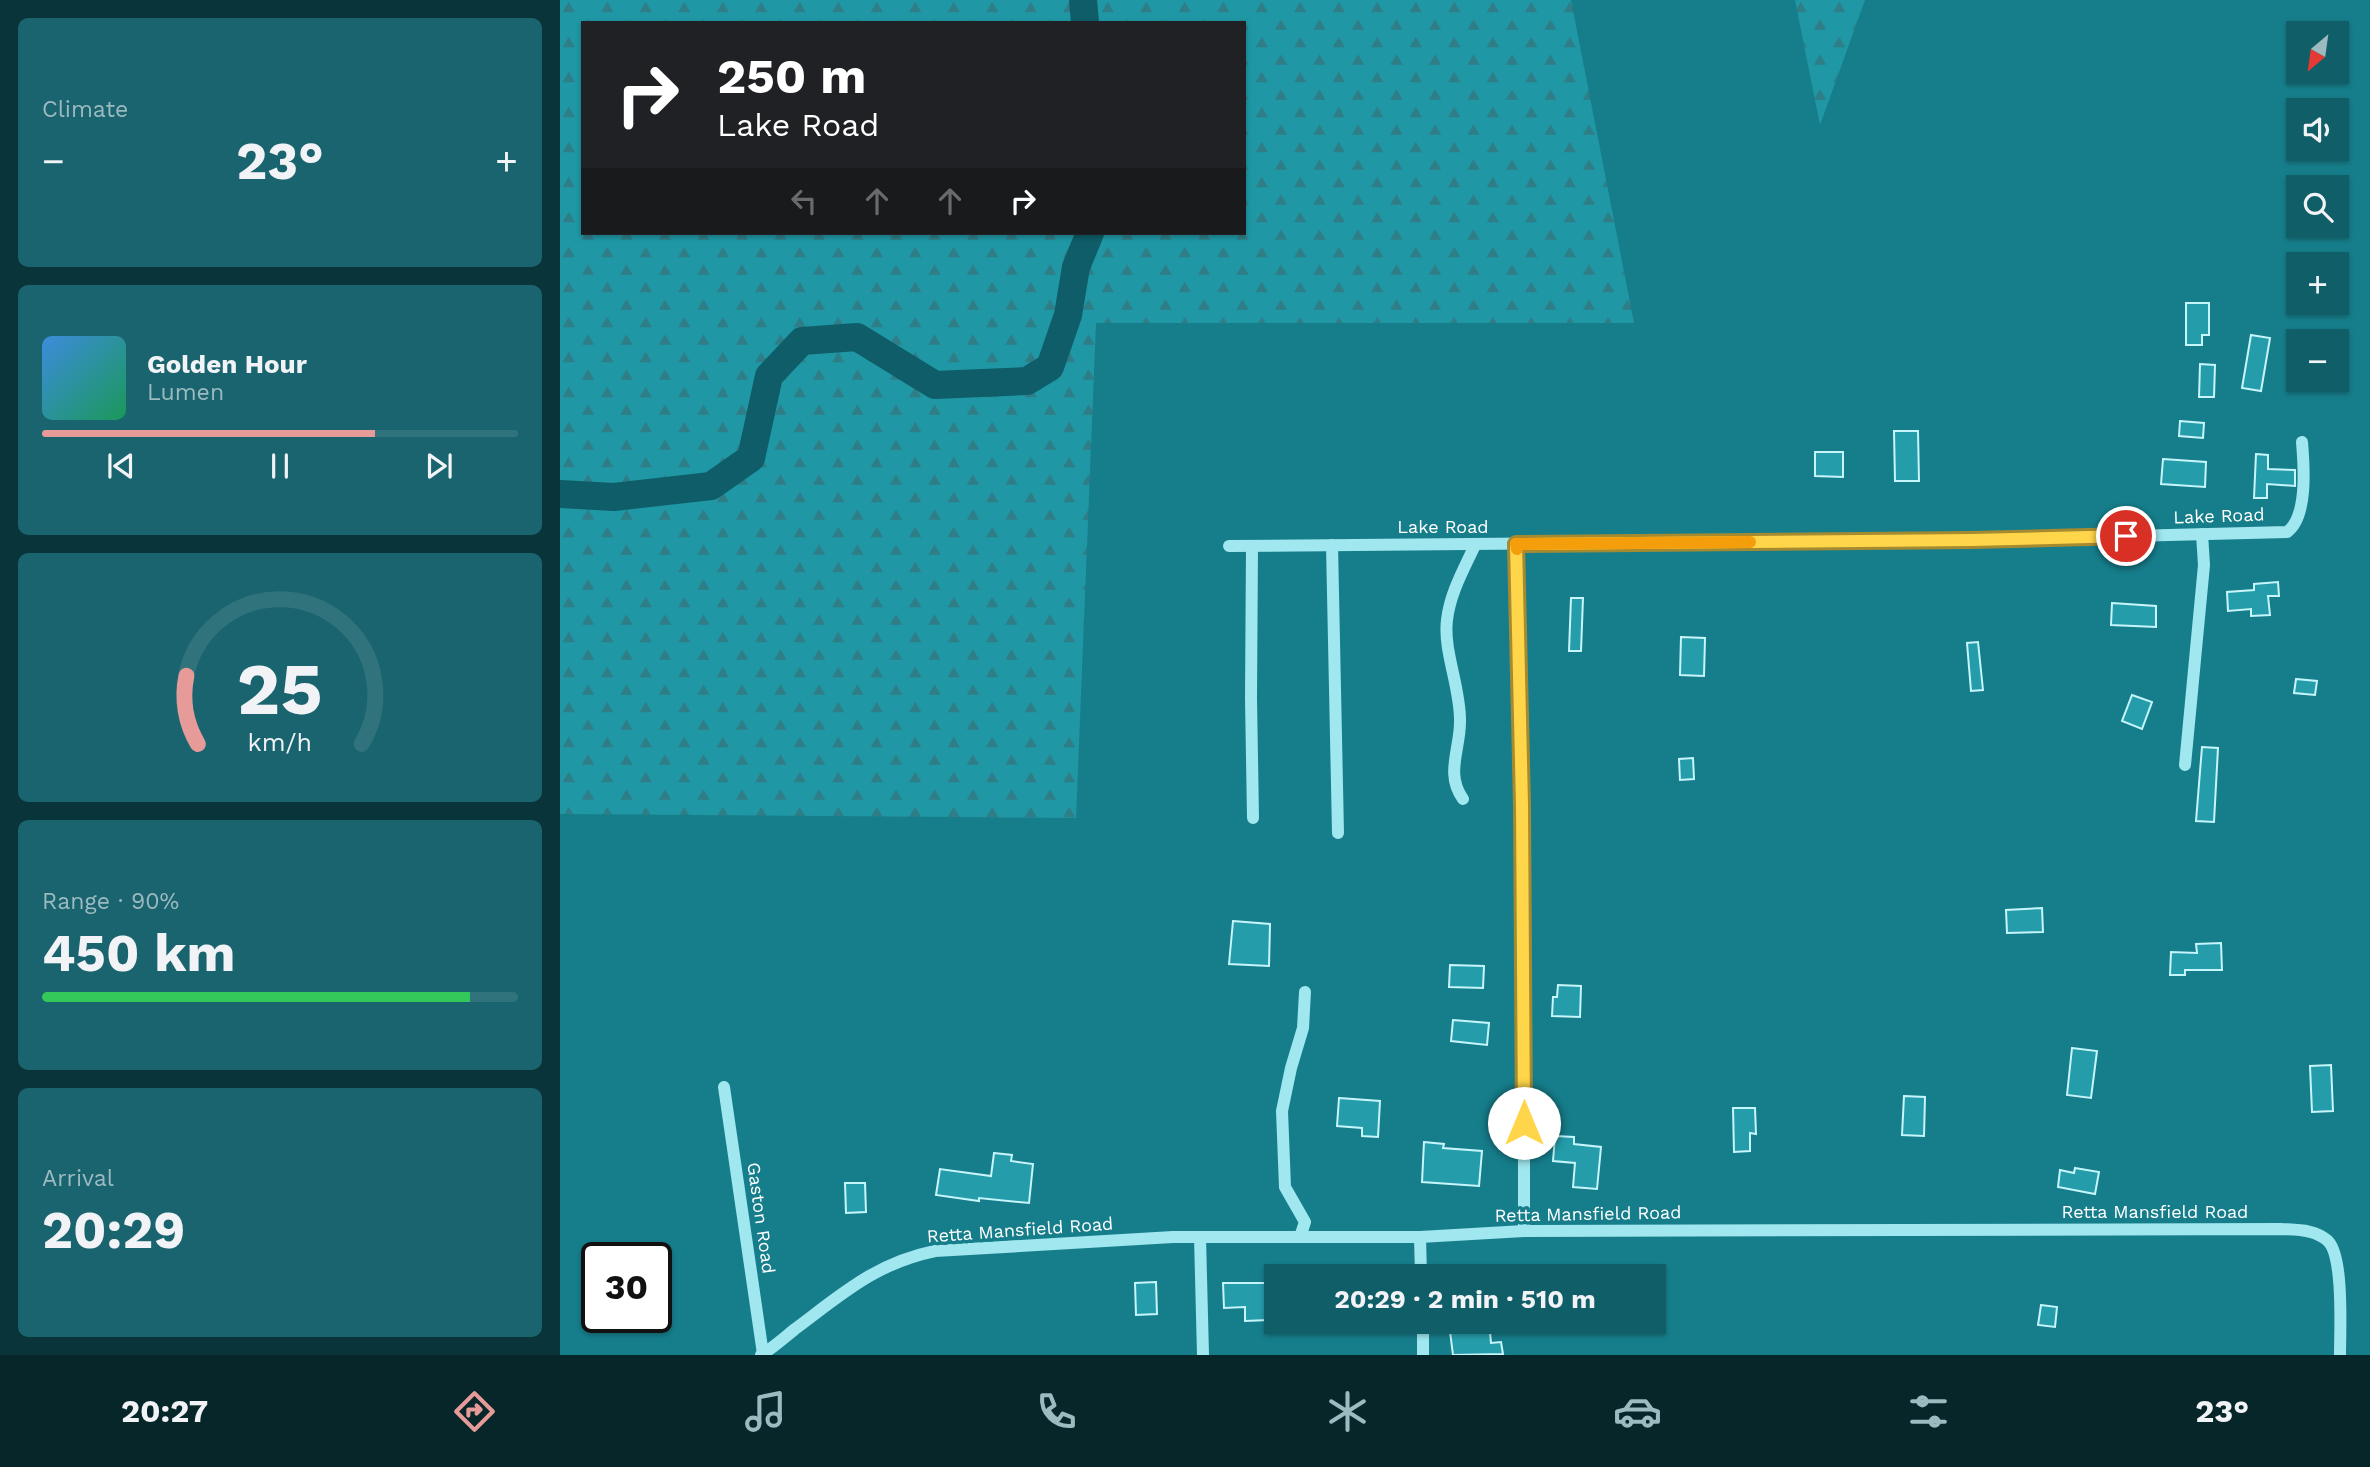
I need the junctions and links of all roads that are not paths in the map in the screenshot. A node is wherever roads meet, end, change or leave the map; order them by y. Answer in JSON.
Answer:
{"nodes":[{"id":1,"x":2302,"y":442,"type":"dead end"},
{"id":2,"x":2202,"y":534,"type":"junction"},
{"id":3,"x":1516,"y":544,"type":"junction"},
{"id":4,"x":1332,"y":545,"type":"junction"},
{"id":5,"x":1475,"y":545,"type":"junction"},
{"id":6,"x":1229,"y":546,"type":"dead end"},
{"id":7,"x":1252,"y":546,"type":"junction"},
{"id":8,"x":2185,"y":765,"type":"dead end"},
{"id":9,"x":1463,"y":799,"type":"dead end"},
{"id":10,"x":1253,"y":818,"type":"dead end"},
{"id":11,"x":1338,"y":833,"type":"dead end"},
{"id":12,"x":1305,"y":992,"type":"dead end"},
{"id":13,"x":724,"y":1087,"type":"dead end"},
{"id":14,"x":1524,"y":1231,"type":"junction"},
{"id":15,"x":1200,"y":1237,"type":"junction"},
{"id":16,"x":1300,"y":1237,"type":"junction"},
{"id":17,"x":1420,"y":1237,"type":"junction"},
{"id":18,"x":1421,"y":1264,"type":"edge"},
{"id":19,"x":1423,"y":1334,"type":"edge"},
{"id":20,"x":762,"y":1354,"type":"edge"},
{"id":21,"x":1203,"y":1355,"type":"edge"},
{"id":22,"x":1423,"y":1355,"type":"edge"},
{"id":23,"x":2340,"y":1355,"type":"edge"}],
"edges":[{"from":1,"to":2,"type":"street","name":"Lake Road"},
{"from":2,"to":3,"type":"street","name":"Lake Road"},
{"from":2,"to":8,"type":"street"},
{"from":3,"to":5,"type":"street","name":"Lake Road"},
{"from":3,"to":14,"type":"street"},
{"from":4,"to":5,"type":"street","name":"Lake Road"},
{"from":4,"to":7,"type":"street","name":"Lake Road"},
{"from":4,"to":11,"type":"street"},
{"from":5,"to":9,"type":"street"},
{"from":6,"to":7,"type":"street","name":"Lake Road"},
{"from":7,"to":10,"type":"street"},
{"from":12,"to":16,"type":"street"},
{"from":13,"to":20,"type":"street","name":"Gaston Road"},
{"from":14,"to":17,"type":"street","name":"Retta Mansfield Road"},
{"from":14,"to":23,"type":"street","name":"Retta Mansfield Road"},
{"from":15,"to":16,"type":"street","name":"Retta Mansfield Road"},
{"from":15,"to":20,"type":"street","name":"Retta Mansfield Road"},
{"from":15,"to":21,"type":"street"},
{"from":16,"to":17,"type":"street","name":"Retta Mansfield Road"},
{"from":17,"to":18,"type":"street"},
{"from":19,"to":22,"type":"street"}]}
